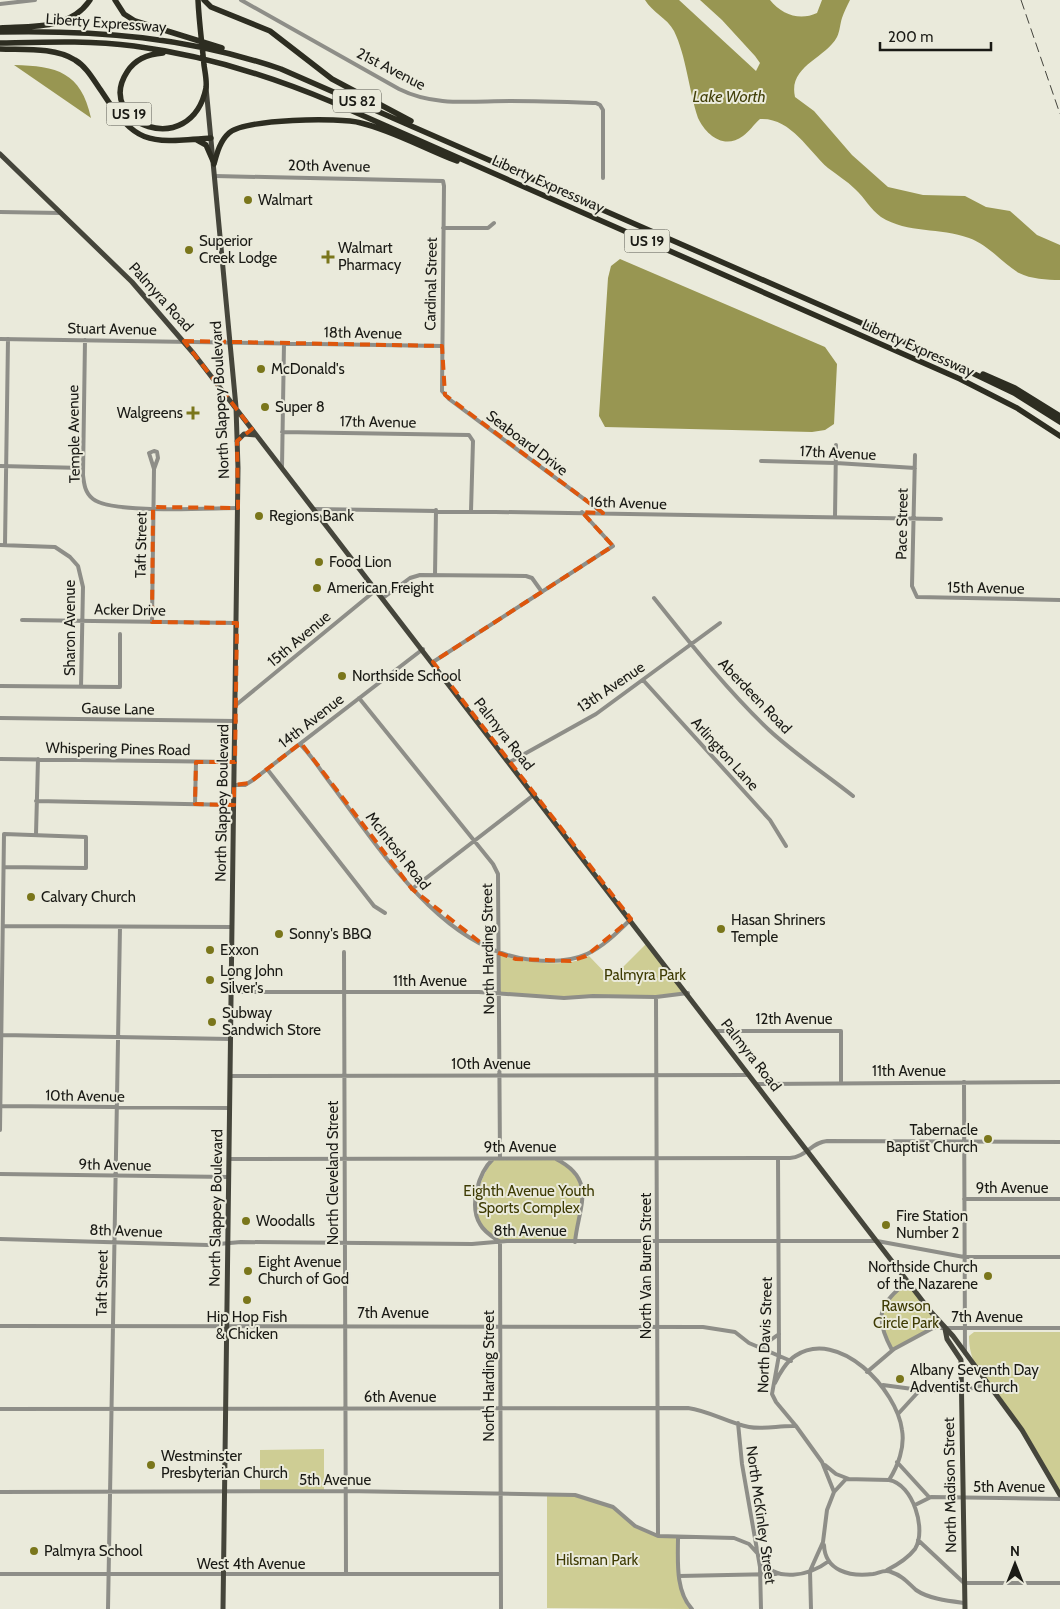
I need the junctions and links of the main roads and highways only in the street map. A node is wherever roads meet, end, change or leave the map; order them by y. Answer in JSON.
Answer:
{"nodes":[{"id":1,"x":90,"y":0,"type":"edge"},
{"id":2,"x":114,"y":0,"type":"edge"},
{"id":3,"x":197,"y":0,"type":"edge"},
{"id":4,"x":204,"y":0,"type":"edge"},
{"id":5,"x":1,"y":30,"type":"edge"},
{"id":6,"x":182,"y":39,"type":"junction"},
{"id":7,"x":3,"y":46,"type":"edge"},
{"id":8,"x":182,"y":54,"type":"junction"},
{"id":9,"x":206,"y":86,"type":"junction"},
{"id":10,"x":211,"y":138,"type":"junction"},
{"id":11,"x":188,"y":139,"type":"junction"},
{"id":12,"x":443,"y":139,"type":"junction"},
{"id":13,"x":0,"y":154,"type":"edge"},
{"id":14,"x":213,"y":162,"type":"junction"},
{"id":15,"x":511,"y":181,"type":"junction"},
{"id":16,"x":941,"y":358,"type":"junction"},
{"id":17,"x":236,"y":407,"type":"junction"},
{"id":18,"x":1060,"y":416,"type":"edge"},
{"id":19,"x":1060,"y":422,"type":"edge"},
{"id":20,"x":1060,"y":436,"type":"edge"},
{"id":21,"x":258,"y":437,"type":"junction"},
{"id":22,"x":237,"y":441,"type":"junction"},
{"id":23,"x":945,"y":1328,"type":"junction"},
{"id":24,"x":961,"y":1360,"type":"joint"},
{"id":25,"x":1060,"y":1495,"type":"edge"},
{"id":26,"x":223,"y":1609,"type":"edge"},
{"id":27,"x":965,"y":1609,"type":"edge"}],
"edges":[{"from":1,"to":5,"type":"highway"},
{"from":2,"to":6,"type":"highway"},
{"from":3,"to":9,"type":"highway","name":"North Slappey Boulevard","number":"US 19"},
{"from":4,"to":12,"type":"highway","number":"US 19"},
{"from":5,"to":6,"type":"highway","name":"Liberty Expressway"},
{"from":6,"to":12,"type":"highway","name":"Liberty Expressway","number":"US 82"},
{"from":7,"to":8,"type":"highway","name":"Liberty Expressway"},
{"from":7,"to":11,"type":"highway"},
{"from":8,"to":9,"type":"highway","number":"US 19"},
{"from":8,"to":15,"type":"highway","name":"Liberty Expressway","number":"US 19"},
{"from":9,"to":10,"type":"main road","name":"North Slappey Boulevard"},
{"from":10,"to":11,"type":"highway"},
{"from":10,"to":14,"type":"main road","name":"North Slappey Boulevard"},
{"from":11,"to":14,"type":"highway"},
{"from":12,"to":16,"type":"highway","name":"Liberty Expressway","number":"US 19"},
{"from":13,"to":17,"type":"main road","name":"Palmyra Road"},
{"from":14,"to":15,"type":"highway"},
{"from":14,"to":17,"type":"main road","name":"North Slappey Boulevard"},
{"from":15,"to":20,"type":"highway","name":"Liberty Expressway","number":"US 19"},
{"from":16,"to":18,"type":"highway"},
{"from":16,"to":19,"type":"highway","name":"Liberty Expressway","number":"US 19"},
{"from":17,"to":21,"type":"main road","name":"Palmyra Road"},
{"from":17,"to":22,"type":"main road","name":"North Slappey Boulevard"},
{"from":21,"to":22,"type":"main road"},
{"from":21,"to":23,"type":"main road","name":"Palmyra Road"},
{"from":22,"to":26,"type":"main road","name":"North Slappey Boulevard"},
{"from":23,"to":24,"type":"main road","name":"Palmyra Road"},
{"from":23,"to":25,"type":"main road","name":"Palmyra Road"},
{"from":24,"to":27,"type":"main road","name":"North Madison Street"}]}
